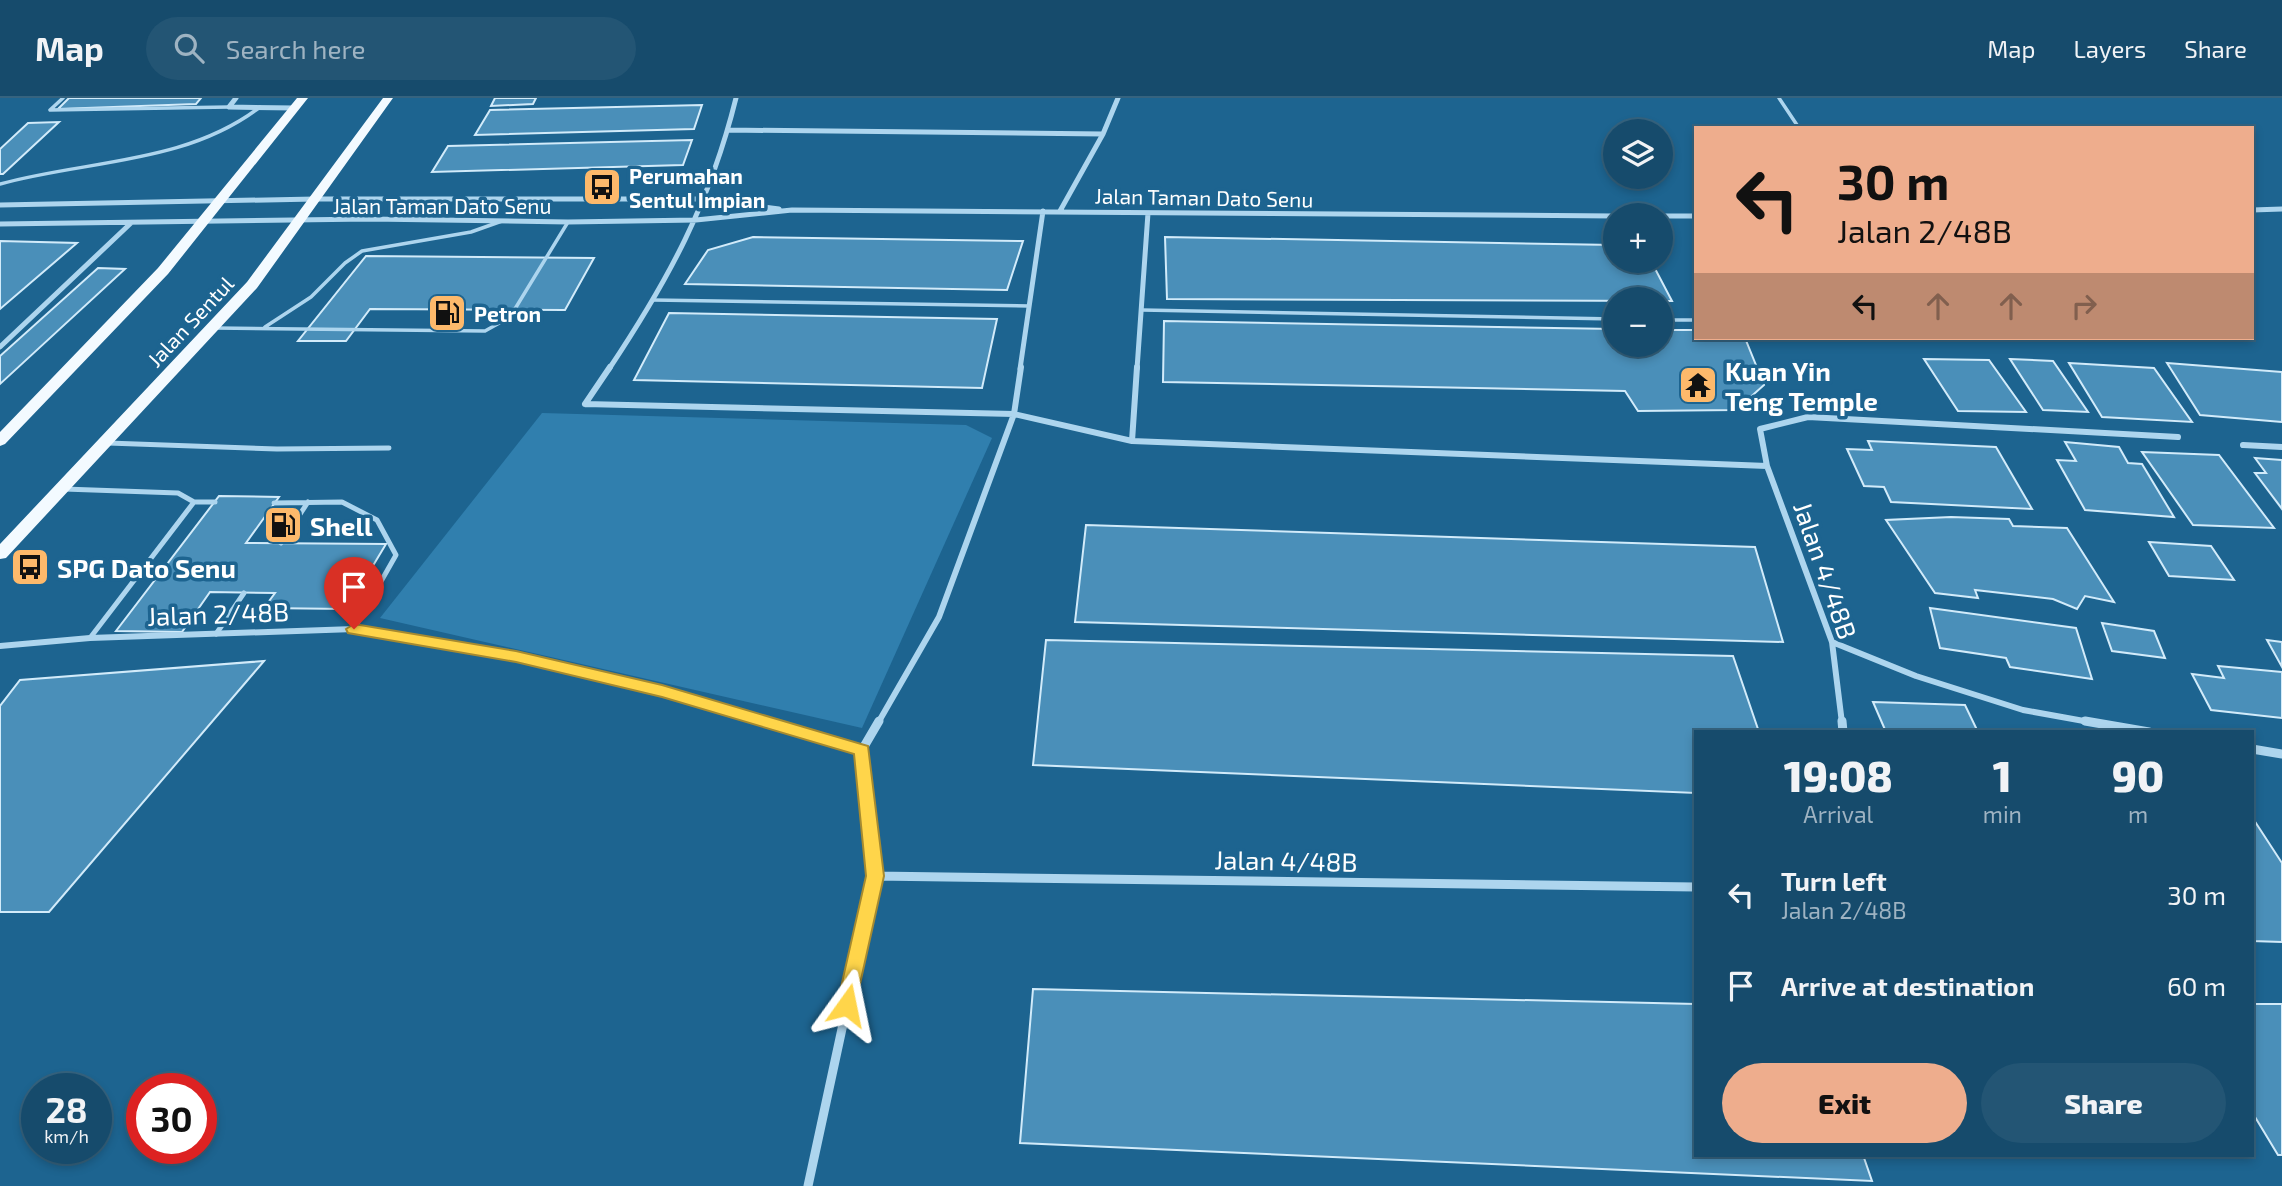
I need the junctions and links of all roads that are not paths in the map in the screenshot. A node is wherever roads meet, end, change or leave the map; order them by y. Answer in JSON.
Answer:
{"nodes":[{"id":1,"x":63,"y":98,"type":"edge"},
{"id":2,"x":236,"y":98,"type":"edge"},
{"id":3,"x":388,"y":98,"type":"edge"},
{"id":4,"x":736,"y":98,"type":"edge"},
{"id":5,"x":1118,"y":98,"type":"edge"},
{"id":6,"x":1779,"y":98,"type":"edge"},
{"id":7,"x":299,"y":103,"type":"edge"},
{"id":8,"x":229,"y":107,"type":"junction"},
{"id":9,"x":260,"y":107,"type":"junction"},
{"id":10,"x":1798,"y":126,"type":"edge"},
{"id":11,"x":728,"y":130,"type":"junction"},
{"id":12,"x":1103,"y":134,"type":"junction"},
{"id":13,"x":0,"y":184,"type":"edge"},
{"id":14,"x":315,"y":199,"type":"junction"},
{"id":15,"x":703,"y":199,"type":"junction"},
{"id":16,"x":220,"y":202,"type":"junction"},
{"id":17,"x":0,"y":205,"type":"edge"},
{"id":18,"x":2282,"y":208,"type":"edge"},
{"id":19,"x":792,"y":210,"type":"junction"},
{"id":20,"x":2254,"y":210,"type":"edge"},
{"id":21,"x":1043,"y":211,"type":"junction"},
{"id":22,"x":1060,"y":211,"type":"junction"},
{"id":23,"x":1148,"y":213,"type":"junction"},
{"id":24,"x":1603,"y":216,"type":"edge"},
{"id":25,"x":1673,"y":216,"type":"edge"},
{"id":26,"x":1694,"y":216,"type":"edge"},
{"id":27,"x":696,"y":220,"type":"junction"},
{"id":28,"x":301,"y":221,"type":"junction"},
{"id":29,"x":502,"y":221,"type":"junction"},
{"id":30,"x":203,"y":222,"type":"junction"},
{"id":31,"x":568,"y":222,"type":"junction"},
{"id":32,"x":131,"y":223,"type":"junction"},
{"id":33,"x":0,"y":224,"type":"edge"},
{"id":34,"x":653,"y":300,"type":"junction"},
{"id":35,"x":1030,"y":306,"type":"junction"},
{"id":36,"x":1142,"y":310,"type":"junction"},
{"id":37,"x":1603,"y":319,"type":"edge"},
{"id":38,"x":1673,"y":320,"type":"edge"},
{"id":39,"x":1694,"y":320,"type":"edge"},
{"id":40,"x":212,"y":327,"type":"junction"},
{"id":41,"x":263,"y":329,"type":"junction"},
{"id":42,"x":0,"y":347,"type":"edge"},
{"id":43,"x":1014,"y":414,"type":"junction"},
{"id":44,"x":2178,"y":437,"type":"dead end"},
{"id":45,"x":0,"y":441,"type":"edge"},
{"id":46,"x":1132,"y":441,"type":"junction"},
{"id":47,"x":104,"y":443,"type":"junction"},
{"id":48,"x":2243,"y":445,"type":"dead end"},
{"id":49,"x":2282,"y":447,"type":"edge"},
{"id":50,"x":389,"y":448,"type":"dead end"},
{"id":51,"x":1767,"y":466,"type":"junction"},
{"id":52,"x":61,"y":489,"type":"junction"},
{"id":53,"x":194,"y":502,"type":"junction"},
{"id":54,"x":215,"y":502,"type":"dead end"},
{"id":55,"x":308,"y":502,"type":"junction"},
{"id":56,"x":274,"y":503,"type":"dead end"},
{"id":57,"x":281,"y":543,"type":"dead end"},
{"id":58,"x":0,"y":554,"type":"edge"},
{"id":59,"x":244,"y":593,"type":"dead end"},
{"id":60,"x":354,"y":629,"type":"junction"},
{"id":61,"x":216,"y":634,"type":"junction"},
{"id":62,"x":90,"y":638,"type":"junction"},
{"id":63,"x":1832,"y":642,"type":"junction"},
{"id":64,"x":0,"y":646,"type":"edge"},
{"id":65,"x":1843,"y":730,"type":"edge"},
{"id":66,"x":2138,"y":730,"type":"edge"},
{"id":67,"x":2254,"y":749,"type":"edge"},
{"id":68,"x":862,"y":750,"type":"junction"},
{"id":69,"x":2282,"y":754,"type":"edge"},
{"id":70,"x":875,"y":876,"type":"junction"},
{"id":71,"x":1694,"y":887,"type":"edge"},
{"id":72,"x":808,"y":1186,"type":"edge"}],
"edges":[{"from":1,"to":8,"type":"lane"},
{"from":2,"to":8,"type":"street"},
{"from":3,"to":14,"type":"main road","name":"Jalan Sentul"},
{"from":4,"to":11,"type":"street"},
{"from":5,"to":12,"type":"street"},
{"from":6,"to":10,"type":"lane"},
{"from":7,"to":9,"type":"street"},
{"from":7,"to":16,"type":"main road"},
{"from":8,"to":9,"type":"street"},
{"from":9,"to":13,"type":"lane"},
{"from":11,"to":12,"type":"street"},
{"from":11,"to":15,"type":"street"},
{"from":12,"to":22,"type":"street"},
{"from":14,"to":15,"type":"street","name":"Jalan Taman Dato Senu"},
{"from":14,"to":16,"type":"street","name":"Jalan Taman Dato Senu"},
{"from":14,"to":28,"type":"main road","name":"Jalan Sentul"},
{"from":15,"to":19,"type":"street","name":"Jalan Taman Dato Senu"},
{"from":15,"to":27,"type":"street"},
{"from":16,"to":17,"type":"street","name":"Jalan Taman Dato Senu"},
{"from":16,"to":30,"type":"main road"},
{"from":18,"to":20,"type":"street"},
{"from":19,"to":21,"type":"street","name":"Jalan Taman Dato Senu"},
{"from":19,"to":27,"type":"street","name":"Jalan Taman Dato Senu"},
{"from":21,"to":22,"type":"street","name":"Jalan Taman Dato Senu"},
{"from":21,"to":35,"type":"street"},
{"from":22,"to":23,"type":"street","name":"Jalan Taman Dato Senu"},
{"from":23,"to":24,"type":"street","name":"Jalan Taman Dato Senu"},
{"from":23,"to":36,"type":"street"},
{"from":25,"to":26,"type":"street"},
{"from":27,"to":31,"type":"street","name":"Jalan Taman Dato Senu"},
{"from":27,"to":34,"type":"street"},
{"from":28,"to":29,"type":"street","name":"Jalan Taman Dato Senu"},
{"from":28,"to":30,"type":"street","name":"Jalan Taman Dato Senu"},
{"from":28,"to":40,"type":"main road","name":"Jalan Sentul"},
{"from":29,"to":31,"type":"street","name":"Jalan Taman Dato Senu"},
{"from":29,"to":41,"type":"lane"},
{"from":30,"to":32,"type":"street","name":"Jalan Taman Dato Senu"},
{"from":30,"to":45,"type":"main road"},
{"from":31,"to":41,"type":"lane"},
{"from":32,"to":33,"type":"street","name":"Jalan Taman Dato Senu"},
{"from":32,"to":42,"type":"street"},
{"from":34,"to":35,"type":"lane"},
{"from":34,"to":43,"type":"street"},
{"from":35,"to":43,"type":"street"},
{"from":36,"to":37,"type":"lane"},
{"from":36,"to":46,"type":"street"},
{"from":38,"to":39,"type":"lane"},
{"from":40,"to":41,"type":"lane"},
{"from":40,"to":47,"type":"main road","name":"Jalan Sentul"},
{"from":43,"to":46,"type":"street"},
{"from":43,"to":68,"type":"street"},
{"from":44,"to":51,"type":"street","name":"Jalan 4/48B"},
{"from":46,"to":51,"type":"street"},
{"from":47,"to":50,"type":"lane"},
{"from":47,"to":52,"type":"main road","name":"Jalan Sentul"},
{"from":48,"to":49,"type":"street"},
{"from":51,"to":63,"type":"street","name":"Jalan 4/48B"},
{"from":52,"to":53,"type":"lane"},
{"from":52,"to":58,"type":"main road","name":"Jalan Sentul"},
{"from":53,"to":54,"type":"lane"},
{"from":53,"to":62,"type":"lane"},
{"from":55,"to":56,"type":"lane"},
{"from":55,"to":57,"type":"lane"},
{"from":55,"to":60,"type":"lane"},
{"from":59,"to":61,"type":"lane"},
{"from":60,"to":61,"type":"street","name":"Jalan 2/48B"},
{"from":60,"to":68,"type":"street","name":"Jalan 2/48B"},
{"from":61,"to":62,"type":"street","name":"Jalan 2/48B"},
{"from":62,"to":64,"type":"street","name":"Jalan 2/48B"},
{"from":63,"to":65,"type":"street","name":"Jalan 4/48B"},
{"from":63,"to":66,"type":"street"},
{"from":67,"to":69,"type":"street"},
{"from":68,"to":70,"type":"street"},
{"from":70,"to":71,"type":"street","name":"Jalan 4/48B"},
{"from":70,"to":72,"type":"street"}]}
